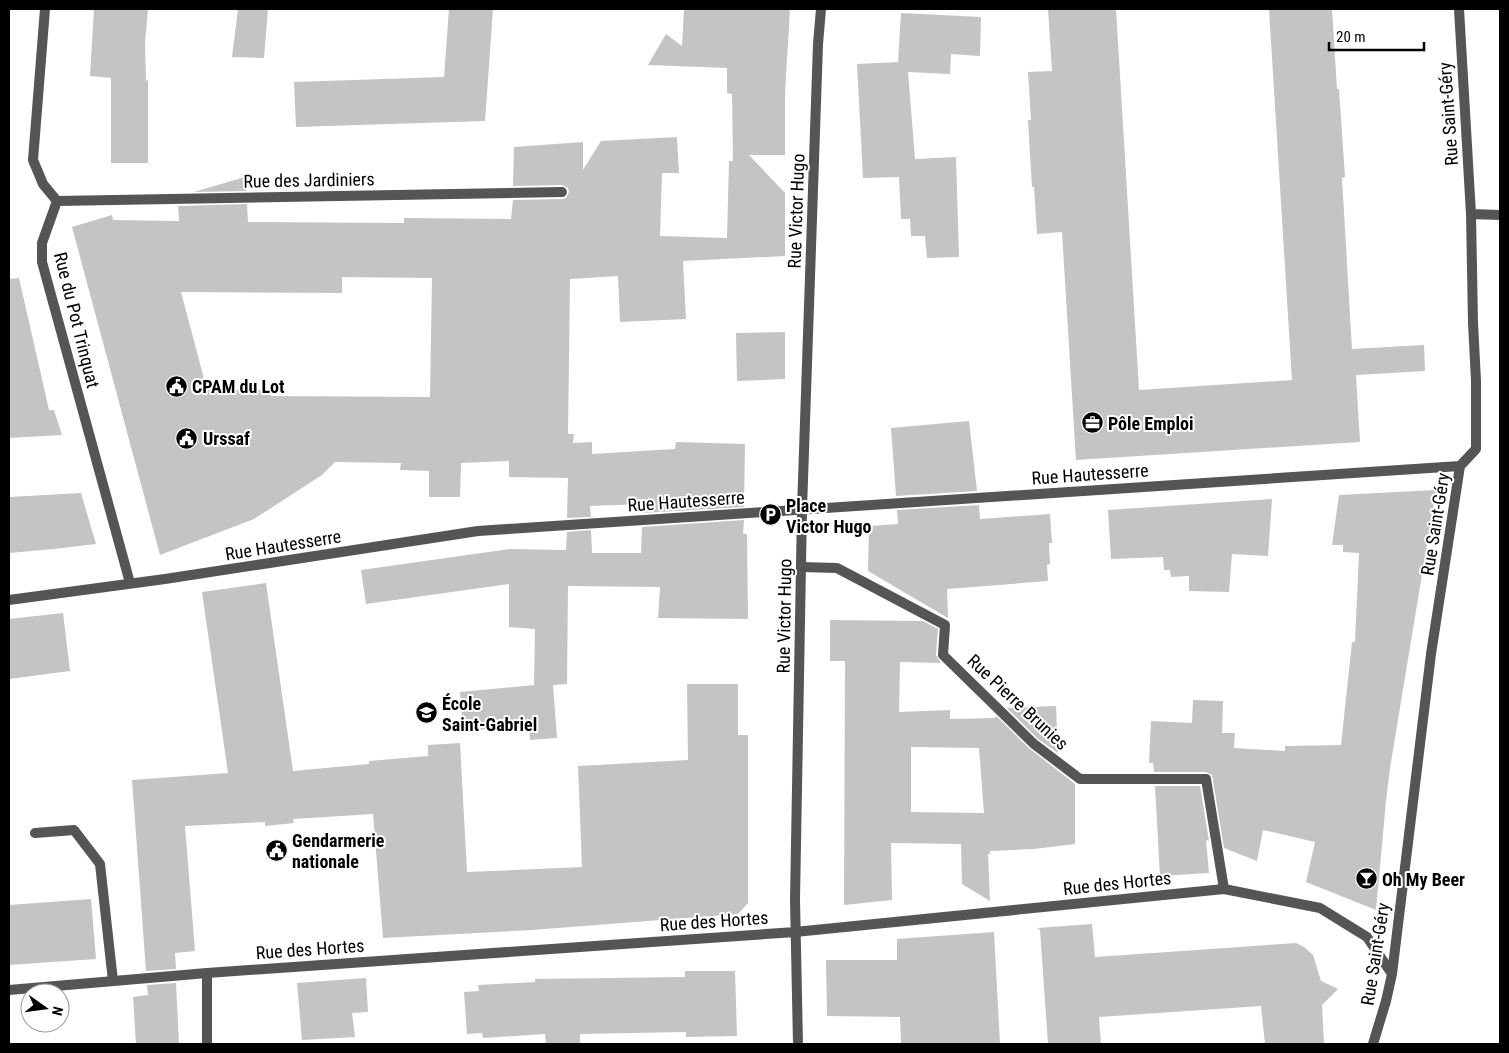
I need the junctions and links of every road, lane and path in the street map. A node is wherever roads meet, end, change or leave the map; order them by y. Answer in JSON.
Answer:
{"nodes":[{"id":1,"x":45,"y":9,"type":"edge"},
{"id":2,"x":821,"y":9,"type":"edge"},
{"id":3,"x":1459,"y":9,"type":"edge"},
{"id":4,"x":562,"y":192,"type":"dead end"},
{"id":5,"x":57,"y":201,"type":"junction"},
{"id":6,"x":1471,"y":214,"type":"junction"},
{"id":7,"x":1500,"y":216,"type":"edge"},
{"id":8,"x":1460,"y":466,"type":"junction"},
{"id":9,"x":802,"y":509,"type":"junction"},
{"id":10,"x":801,"y":567,"type":"junction"},
{"id":11,"x":130,"y":583,"type":"junction"},
{"id":12,"x":9,"y":600,"type":"edge"},
{"id":13,"x":35,"y":832,"type":"dead end"},
{"id":14,"x":1224,"y":889,"type":"junction"},
{"id":15,"x":795,"y":932,"type":"junction"},
{"id":16,"x":207,"y":973,"type":"junction"},
{"id":17,"x":1392,"y":974,"type":"junction"},
{"id":18,"x":113,"y":981,"type":"junction"},
{"id":19,"x":9,"y":990,"type":"edge"},
{"id":20,"x":207,"y":1044,"type":"edge"},
{"id":21,"x":798,"y":1044,"type":"edge"},
{"id":22,"x":1373,"y":1044,"type":"edge"}],
"edges":[{"from":1,"to":5,"type":"street"},
{"from":2,"to":9,"type":"street","name":"Rue Victor Hugo"},
{"from":3,"to":6,"type":"street","name":"Rue Saint-Géry"},
{"from":4,"to":5,"type":"street","name":"Rue des Jardiniers"},
{"from":5,"to":11,"type":"street","name":"Rue du Pot Trinquat"},
{"from":6,"to":7,"type":"street"},
{"from":6,"to":8,"type":"street","name":"Rue Saint-Géry"},
{"from":8,"to":9,"type":"street","name":"Rue Hautesserre"},
{"from":8,"to":17,"type":"street","name":"Rue Saint-Géry"},
{"from":9,"to":10,"type":"street","name":"Rue Victor Hugo"},
{"from":9,"to":11,"type":"street","name":"Rue Hautesserre"},
{"from":10,"to":14,"type":"street","name":"Rue Pierre Brunies"},
{"from":10,"to":15,"type":"street","name":"Rue Victor Hugo"},
{"from":11,"to":12,"type":"street","name":"Rue Hautesserre"},
{"from":13,"to":18,"type":"street"},
{"from":14,"to":15,"type":"street","name":"Rue des Hortes"},
{"from":14,"to":17,"type":"street","name":"Rue des Hortes"},
{"from":15,"to":16,"type":"street","name":"Rue des Hortes"},
{"from":15,"to":21,"type":"street","name":"Rue Victor Hugo"},
{"from":16,"to":18,"type":"street","name":"Rue des Hortes"},
{"from":16,"to":20,"type":"street"},
{"from":17,"to":22,"type":"street","name":"Rue Saint-Géry"},
{"from":18,"to":19,"type":"street","name":"Rue des Hortes"}]}
